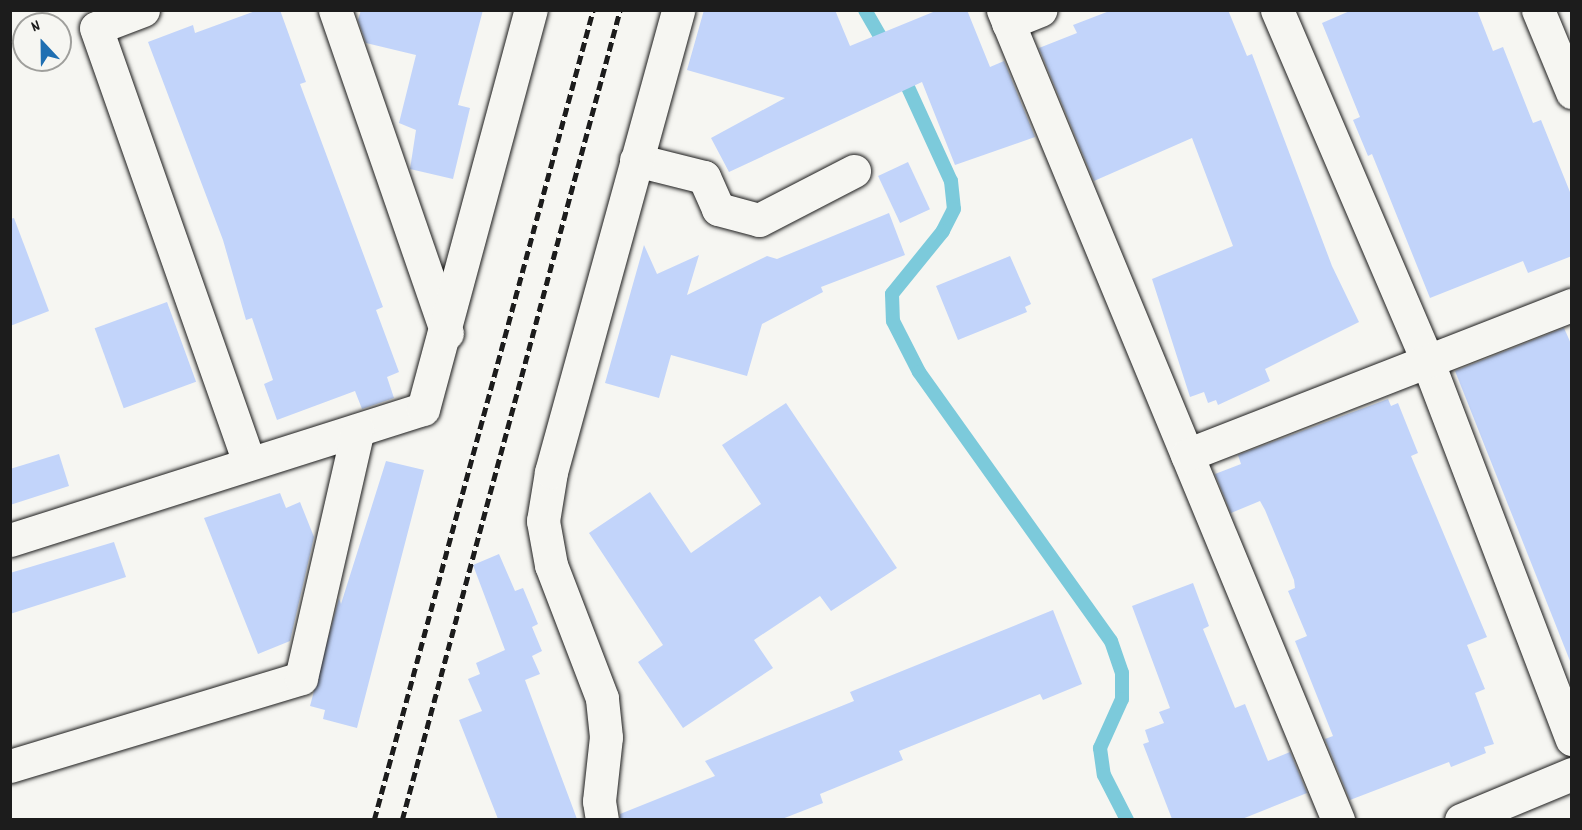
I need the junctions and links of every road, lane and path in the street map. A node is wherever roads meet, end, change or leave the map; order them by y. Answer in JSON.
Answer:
{"nodes":[{"id":1,"x":143,"y":10,"type":"edge"},
{"id":2,"x":335,"y":10,"type":"edge"},
{"id":3,"x":531,"y":10,"type":"edge"},
{"id":4,"x":678,"y":10,"type":"edge"},
{"id":5,"x":1041,"y":10,"type":"edge"},
{"id":6,"x":1277,"y":10,"type":"edge"},
{"id":7,"x":1538,"y":10,"type":"edge"},
{"id":8,"x":1006,"y":17,"type":"edge"},
{"id":9,"x":1572,"y":92,"type":"edge"},
{"id":10,"x":636,"y":160,"type":"junction"},
{"id":11,"x":854,"y":171,"type":"dead end"},
{"id":12,"x":1572,"y":305,"type":"edge"},
{"id":13,"x":447,"y":333,"type":"junction"},
{"id":14,"x":1427,"y":360,"type":"junction"},
{"id":15,"x":358,"y":430,"type":"junction"},
{"id":16,"x":1187,"y":455,"type":"junction"},
{"id":17,"x":249,"y":462,"type":"junction"},
{"id":18,"x":10,"y":540,"type":"edge"},
{"id":19,"x":1572,"y":739,"type":"edge"},
{"id":20,"x":10,"y":766,"type":"edge"},
{"id":21,"x":1572,"y":774,"type":"edge"},
{"id":22,"x":602,"y":819,"type":"edge"},
{"id":23,"x":1338,"y":819,"type":"edge"},
{"id":24,"x":1461,"y":819,"type":"edge"}],
"edges":[{"from":1,"to":17,"type":"street"},
{"from":2,"to":13,"type":"street"},
{"from":3,"to":13,"type":"street"},
{"from":4,"to":10,"type":"street"},
{"from":5,"to":8,"type":"street"},
{"from":6,"to":14,"type":"street"},
{"from":7,"to":9,"type":"street"},
{"from":8,"to":16,"type":"street"},
{"from":10,"to":11,"type":"street"},
{"from":10,"to":22,"type":"street"},
{"from":12,"to":14,"type":"street"},
{"from":13,"to":15,"type":"street"},
{"from":14,"to":16,"type":"street"},
{"from":14,"to":19,"type":"street"},
{"from":15,"to":17,"type":"street"},
{"from":15,"to":20,"type":"street"},
{"from":16,"to":23,"type":"street"},
{"from":17,"to":18,"type":"street"},
{"from":21,"to":24,"type":"street"}]}
